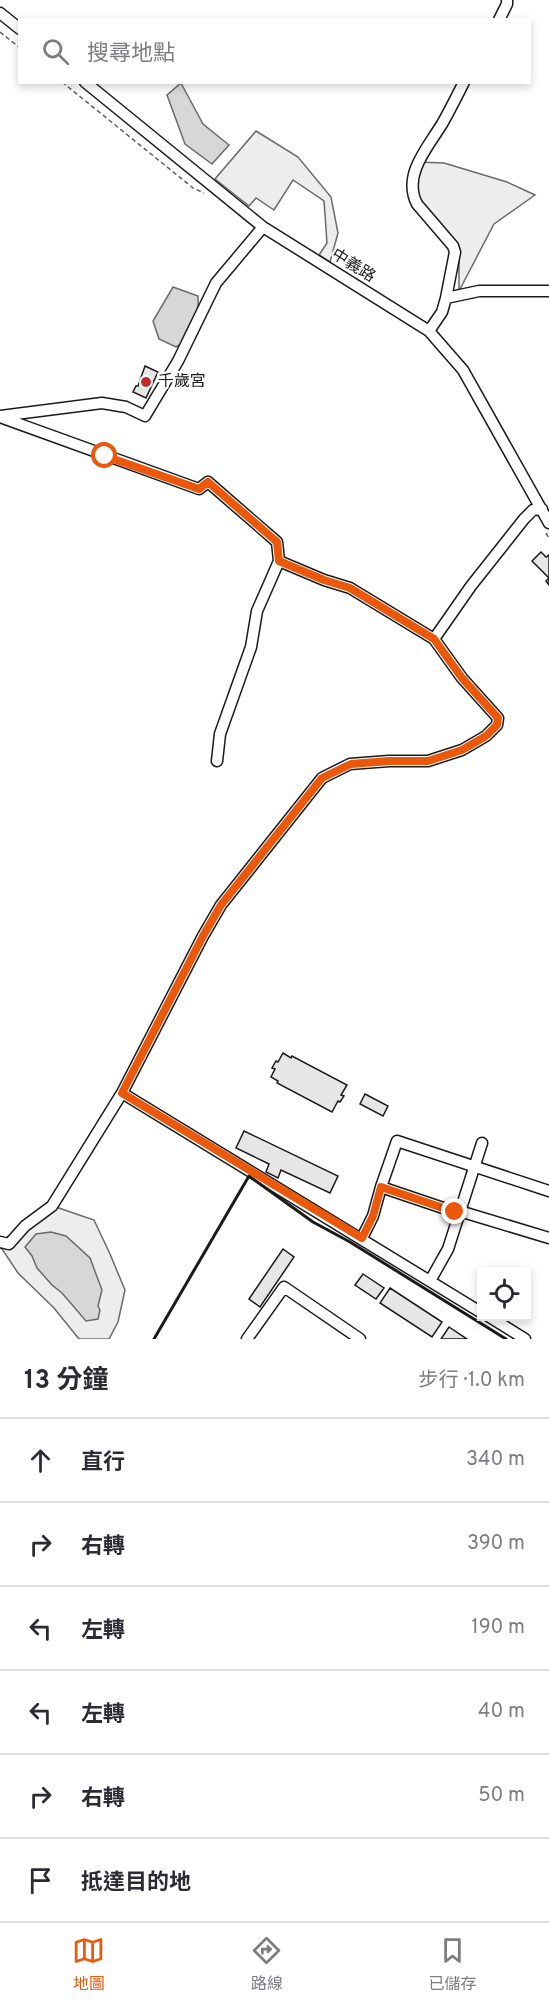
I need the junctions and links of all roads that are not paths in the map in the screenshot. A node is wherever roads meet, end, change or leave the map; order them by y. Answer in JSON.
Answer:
{"nodes":[{"id":1,"x":507,"y":0,"type":"edge"},
{"id":2,"x":0,"y":13,"type":"edge"},
{"id":3,"x":500,"y":18,"type":"edge"},
{"id":4,"x":18,"y":27,"type":"edge"},
{"id":5,"x":87,"y":84,"type":"edge"},
{"id":6,"x":463,"y":84,"type":"edge"},
{"id":7,"x":263,"y":227,"type":"junction"},
{"id":8,"x":549,"y":291,"type":"edge"},
{"id":9,"x":446,"y":298,"type":"junction"},
{"id":10,"x":429,"y":331,"type":"junction"},
{"id":11,"x":0,"y":416,"type":"edge"},
{"id":12,"x":542,"y":509,"type":"junction"},
{"id":13,"x":549,"y":523,"type":"edge"},
{"id":14,"x":279,"y":561,"type":"junction"},
{"id":15,"x":434,"y":639,"type":"junction"},
{"id":16,"x":217,"y":761,"type":"dead end"},
{"id":17,"x":122,"y":1093,"type":"junction"},
{"id":18,"x":482,"y":1143,"type":"dead end"},
{"id":19,"x":476,"y":1167,"type":"junction"},
{"id":20,"x":381,"y":1187,"type":"junction"},
{"id":21,"x":549,"y":1191,"type":"edge"},
{"id":22,"x":460,"y":1212,"type":"junction"},
{"id":23,"x":362,"y":1238,"type":"junction"},
{"id":24,"x":549,"y":1238,"type":"edge"},
{"id":25,"x":0,"y":1242,"type":"edge"},
{"id":26,"x":429,"y":1281,"type":"junction"},
{"id":27,"x":477,"y":1310,"type":"edge"},
{"id":28,"x":495,"y":1321,"type":"edge"},
{"id":29,"x":353,"y":1337,"type":"edge"},
{"id":30,"x":247,"y":1339,"type":"edge"},
{"id":31,"x":525,"y":1339,"type":"edge"}],
"edges":[{"from":1,"to":3,"type":"street"},
{"from":2,"to":4,"type":"street"},
{"from":5,"to":7,"type":"street","name":"中義路"},
{"from":6,"to":9,"type":"street"},
{"from":7,"to":10,"type":"street","name":"中義路"},
{"from":7,"to":11,"type":"street"},
{"from":8,"to":9,"type":"street"},
{"from":9,"to":10,"type":"street"},
{"from":10,"to":12,"type":"street","name":"中義路"},
{"from":11,"to":14,"type":"street"},
{"from":12,"to":13,"type":"street","name":"中義路"},
{"from":12,"to":15,"type":"street"},
{"from":14,"to":15,"type":"street"},
{"from":14,"to":16,"type":"street"},
{"from":15,"to":17,"type":"street"},
{"from":17,"to":23,"type":"street"},
{"from":17,"to":25,"type":"street"},
{"from":18,"to":19,"type":"street"},
{"from":19,"to":20,"type":"street"},
{"from":19,"to":21,"type":"street"},
{"from":19,"to":22,"type":"street"},
{"from":20,"to":22,"type":"street"},
{"from":20,"to":23,"type":"street"},
{"from":22,"to":24,"type":"street"},
{"from":22,"to":26,"type":"street"},
{"from":23,"to":26,"type":"street"},
{"from":26,"to":27,"type":"street"},
{"from":28,"to":31,"type":"street"},
{"from":29,"to":30,"type":"street"}]}
